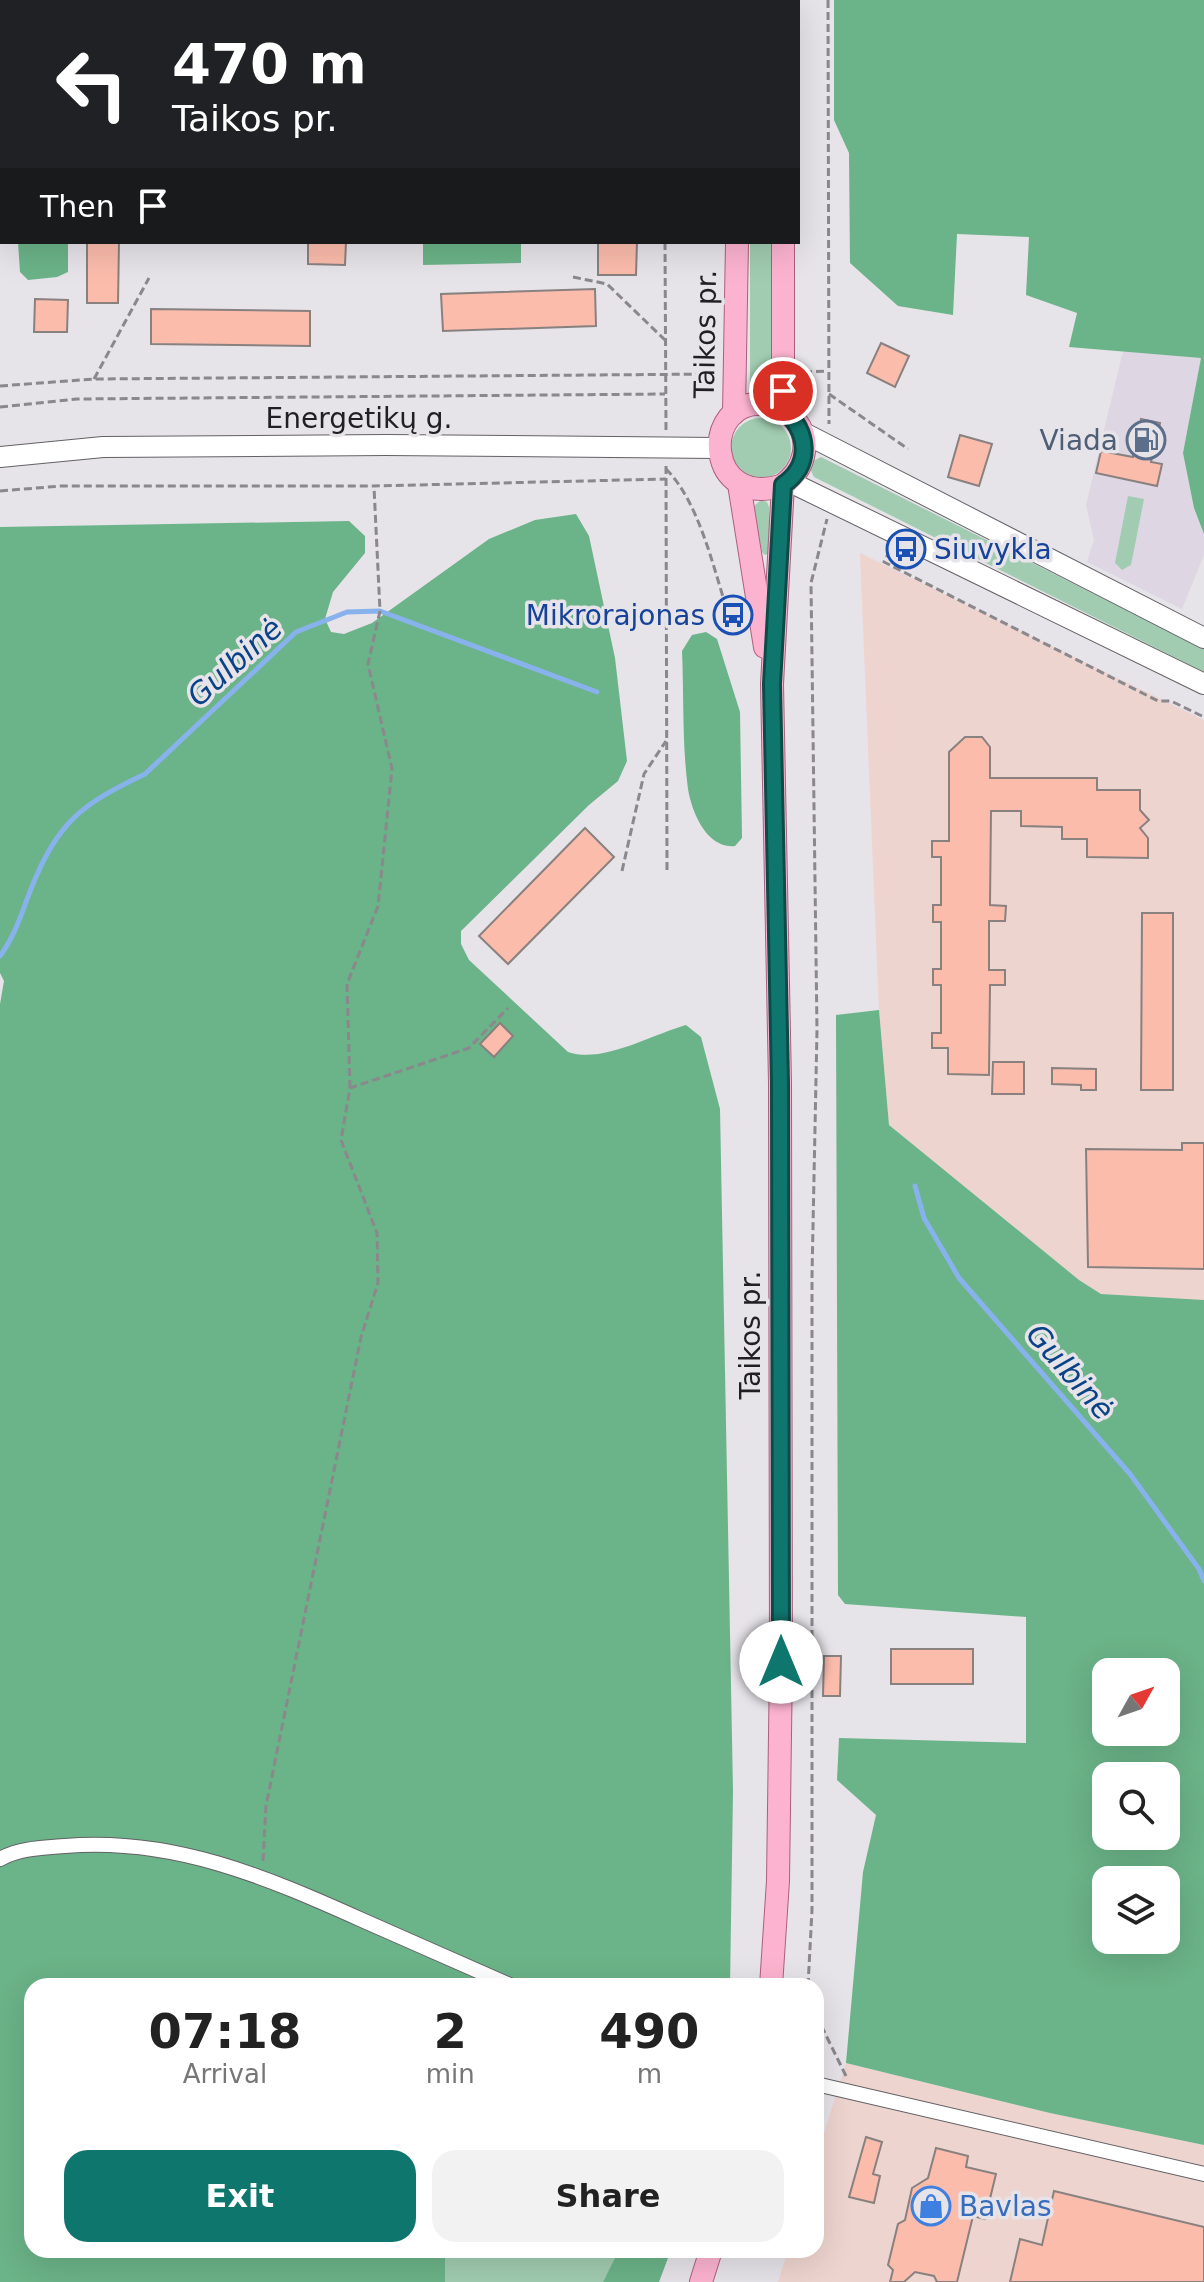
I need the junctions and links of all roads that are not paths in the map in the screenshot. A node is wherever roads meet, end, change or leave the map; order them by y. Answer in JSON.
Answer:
{"nodes":[{"id":1,"x":783,"y":244,"type":"edge"},
{"id":2,"x":734,"y":246,"type":"edge"},
{"id":3,"x":783,"y":409,"type":"junction"},
{"id":4,"x":734,"y":413,"type":"junction"},
{"id":5,"x":802,"y":432,"type":"junction"},
{"id":6,"x":718,"y":448,"type":"junction"},
{"id":7,"x":0,"y":457,"type":"edge"},
{"id":8,"x":786,"y":483,"type":"junction"},
{"id":9,"x":739,"y":484,"type":"junction"},
{"id":10,"x":1204,"y":638,"type":"edge"},
{"id":11,"x":772,"y":684,"type":"junction"},
{"id":12,"x":1204,"y":684,"type":"edge"},
{"id":13,"x":0,"y":1859,"type":"edge"},
{"id":14,"x":494,"y":1978,"type":"edge"},
{"id":15,"x":772,"y":1978,"type":"edge"},
{"id":16,"x":824,"y":2086,"type":"edge"},
{"id":17,"x":1204,"y":2174,"type":"edge"},
{"id":18,"x":708,"y":2258,"type":"edge"},
{"id":19,"x":701,"y":2282,"type":"edge"}],
"edges":[{"from":1,"to":3,"type":"main road"},
{"from":2,"to":4,"type":"main road","name":"Taikos pr."},
{"from":3,"to":4,"type":"main road","name":"Taikos pr."},
{"from":3,"to":5,"type":"main road"},
{"from":4,"to":6,"type":"main road","name":"Taikos pr."},
{"from":5,"to":8,"type":"main road","name":"Taikos pr."},
{"from":5,"to":10,"type":"main road"},
{"from":6,"to":7,"type":"main road","name":"Energetikų g."},
{"from":6,"to":9,"type":"main road","name":"Taikos pr."},
{"from":8,"to":9,"type":"main road"},
{"from":8,"to":11,"type":"main road","name":"Taikos pr."},
{"from":8,"to":12,"type":"main road"},
{"from":9,"to":11,"type":"main road","name":"Taikos pr."},
{"from":11,"to":15,"type":"main road","name":"Taikos pr."},
{"from":13,"to":14,"type":"street"},
{"from":16,"to":17,"type":"street"},
{"from":18,"to":19,"type":"main road"}]}
